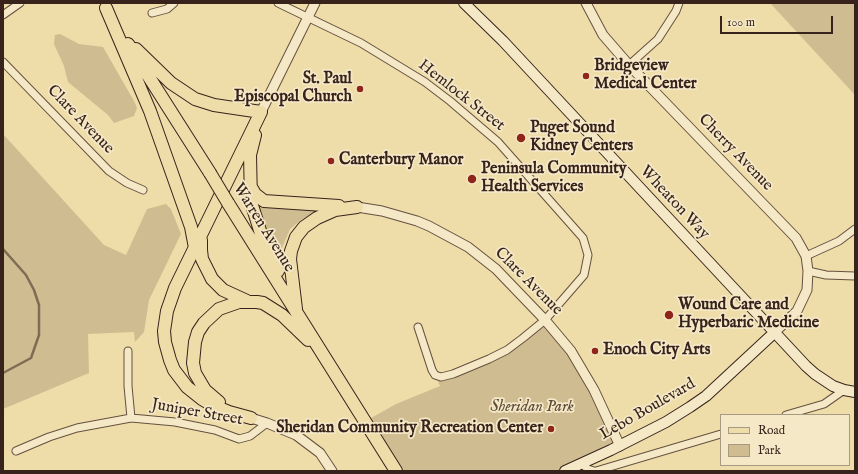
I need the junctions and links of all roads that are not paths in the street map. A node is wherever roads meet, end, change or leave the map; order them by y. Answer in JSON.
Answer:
{"nodes":[{"id":1,"x":20,"y":3,"type":"edge"},
{"id":2,"x":174,"y":3,"type":"edge"},
{"id":3,"x":278,"y":3,"type":"edge"},
{"id":4,"x":315,"y":3,"type":"edge"},
{"id":5,"x":464,"y":3,"type":"edge"},
{"id":6,"x":586,"y":3,"type":"edge"},
{"id":7,"x":679,"y":3,"type":"edge"},
{"id":8,"x":104,"y":6,"type":"edge"},
{"id":9,"x":152,"y":13,"type":"dead end"},
{"id":10,"x":3,"y":15,"type":"edge"},
{"id":11,"x":308,"y":17,"type":"junction"},
{"id":12,"x":122,"y":36,"type":"junction"},
{"id":13,"x":3,"y":62,"type":"edge"},
{"id":14,"x":629,"y":65,"type":"junction"},
{"id":15,"x":261,"y":112,"type":"junction"},
{"id":16,"x":250,"y":187,"type":"junction"},
{"id":17,"x":143,"y":190,"type":"dead end"},
{"id":18,"x":357,"y":207,"type":"junction"},
{"id":19,"x":855,"y":229,"type":"edge"},
{"id":20,"x":202,"y":233,"type":"junction"},
{"id":21,"x":194,"y":250,"type":"junction"},
{"id":22,"x":806,"y":256,"type":"junction"},
{"id":23,"x":808,"y":271,"type":"junction"},
{"id":24,"x":855,"y":276,"type":"edge"},
{"id":25,"x":248,"y":302,"type":"junction"},
{"id":26,"x":297,"y":314,"type":"junction"},
{"id":27,"x":545,"y":320,"type":"junction"},
{"id":28,"x":418,"y":327,"type":"dead end"},
{"id":29,"x":775,"y":332,"type":"junction"},
{"id":30,"x":128,"y":351,"type":"dead end"},
{"id":31,"x":321,"y":353,"type":"junction"},
{"id":32,"x":844,"y":390,"type":"junction"},
{"id":33,"x":855,"y":392,"type":"edge"},
{"id":34,"x":789,"y":414,"type":"edge"},
{"id":35,"x":131,"y":418,"type":"junction"},
{"id":36,"x":250,"y":418,"type":"junction"},
{"id":37,"x":267,"y":423,"type":"junction"},
{"id":38,"x":720,"y":434,"type":"edge"},
{"id":39,"x":620,"y":446,"type":"junction"},
{"id":40,"x":16,"y":451,"type":"dead end"},
{"id":41,"x":582,"y":464,"type":"junction"},
{"id":42,"x":332,"y":471,"type":"edge"},
{"id":43,"x":396,"y":471,"type":"edge"},
{"id":44,"x":565,"y":471,"type":"edge"},
{"id":45,"x":595,"y":471,"type":"edge"}],
"edges":[{"from":1,"to":10,"type":"street"},
{"from":2,"to":9,"type":"street"},
{"from":3,"to":11,"type":"street","name":"Hemlock Street"},
{"from":4,"to":11,"type":"street"},
{"from":5,"to":29,"type":"main road","name":"Wheaton Way"},
{"from":6,"to":14,"type":"street","name":"Cherry Avenue"},
{"from":7,"to":14,"type":"street"},
{"from":8,"to":12,"type":"main road","name":"Warren Avenue"},
{"from":8,"to":21,"type":"main road"},
{"from":11,"to":15,"type":"street"},
{"from":11,"to":27,"type":"street","name":"Hemlock Street"},
{"from":12,"to":15,"type":"main road"},
{"from":12,"to":26,"type":"main road","name":"Warren Avenue","bridge":true},
{"from":13,"to":17,"type":"street","name":"Clare Avenue"},
{"from":14,"to":22,"type":"street","name":"Cherry Avenue"},
{"from":15,"to":16,"type":"main road"},
{"from":15,"to":20,"type":"main road"},
{"from":16,"to":18,"type":"main road"},
{"from":16,"to":26,"type":"main road"},
{"from":18,"to":26,"type":"main road"},
{"from":18,"to":27,"type":"street","name":"Clare Avenue"},
{"from":19,"to":22,"type":"street"},
{"from":20,"to":21,"type":"main road"},
{"from":20,"to":25,"type":"main road"},
{"from":21,"to":36,"type":"main road"},
{"from":22,"to":23,"type":"street","name":"Cherry Avenue"},
{"from":23,"to":24,"type":"street"},
{"from":23,"to":29,"type":"street","name":"Cherry Avenue"},
{"from":25,"to":31,"type":"main road"},
{"from":25,"to":36,"type":"main road"},
{"from":26,"to":31,"type":"main road","name":"Warren Avenue"},
{"from":27,"to":28,"type":"street"},
{"from":27,"to":39,"type":"street","name":"Clare Avenue"},
{"from":29,"to":32,"type":"main road","name":"Wheaton Way"},
{"from":29,"to":39,"type":"main road","name":"Lebo Boulevard"},
{"from":30,"to":35,"type":"street"},
{"from":31,"to":43,"type":"main road","name":"Warren Avenue"},
{"from":32,"to":33,"type":"main road","name":"Wheaton Way"},
{"from":32,"to":34,"type":"street"},
{"from":35,"to":37,"type":"street","name":"Juniper Street"},
{"from":35,"to":40,"type":"street","name":"Juniper Street"},
{"from":36,"to":37,"type":"street"},
{"from":37,"to":42,"type":"street"},
{"from":38,"to":45,"type":"street"},
{"from":39,"to":41,"type":"main road","name":"Lebo Boulevard"},
{"from":41,"to":44,"type":"main road","name":"Lebo Boulevard"},
{"from":41,"to":45,"type":"street"}]}
